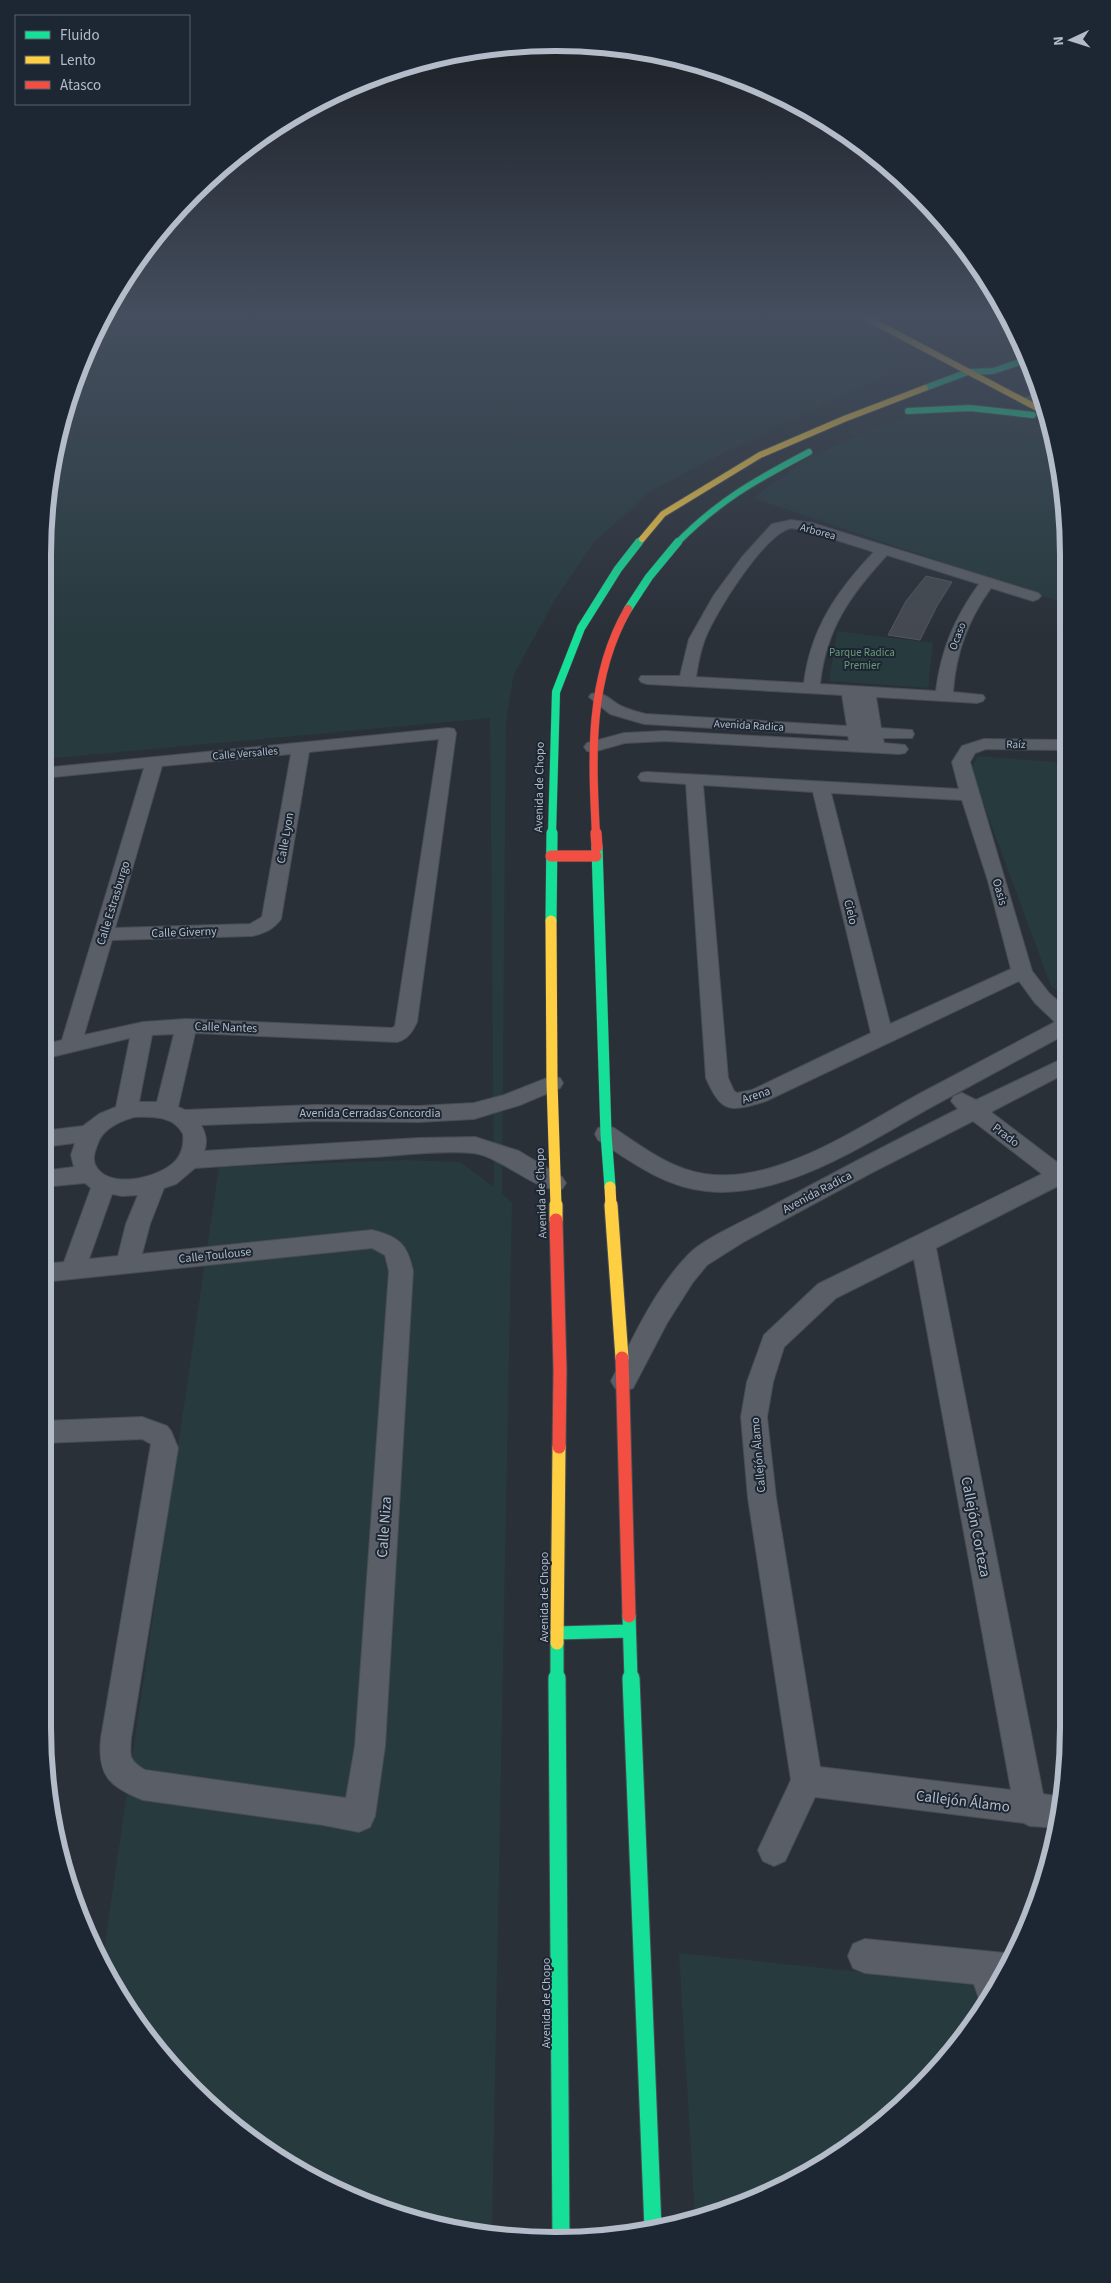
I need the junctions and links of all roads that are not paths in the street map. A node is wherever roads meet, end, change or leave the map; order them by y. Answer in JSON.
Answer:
{"nodes":[{"id":1,"x":841,"y":422,"type":"edge"},
{"id":2,"x":817,"y":448,"type":"dead end"},
{"id":3,"x":884,"y":550,"type":"junction"},
{"id":4,"x":988,"y":582,"type":"junction"},
{"id":5,"x":1033,"y":596,"type":"dead end"},
{"id":6,"x":647,"y":679,"type":"dead end"},
{"id":7,"x":687,"y":682,"type":"junction"},
{"id":8,"x":811,"y":690,"type":"junction"},
{"id":9,"x":850,"y":692,"type":"junction"},
{"id":10,"x":867,"y":692,"type":"junction"},
{"id":11,"x":944,"y":696,"type":"junction"},
{"id":12,"x":596,"y":697,"type":"junction"},
{"id":13,"x":977,"y":698,"type":"dead end"},
{"id":14,"x":906,"y":734,"type":"dead end"},
{"id":15,"x":857,"y":739,"type":"junction"},
{"id":16,"x":875,"y":740,"type":"junction"},
{"id":17,"x":1060,"y":745,"type":"edge"},
{"id":18,"x":593,"y":747,"type":"junction"},
{"id":19,"x":301,"y":748,"type":"junction"},
{"id":20,"x":898,"y":749,"type":"dead end"},
{"id":21,"x":968,"y":750,"type":"joint"},
{"id":22,"x":155,"y":762,"type":"junction"},
{"id":23,"x":51,"y":772,"type":"edge"},
{"id":24,"x":647,"y":777,"type":"dead end"},
{"id":25,"x":694,"y":780,"type":"junction"},
{"id":26,"x":820,"y":787,"type":"junction"},
{"id":27,"x":969,"y":795,"type":"junction"},
{"id":28,"x":551,"y":856,"type":"junction"},
{"id":29,"x":596,"y":856,"type":"junction"},
{"id":30,"x":264,"y":926,"type":"joint"},
{"id":31,"x":103,"y":934,"type":"junction"},
{"id":32,"x":1022,"y":972,"type":"junction"},
{"id":33,"x":1060,"y":1014,"type":"edge"},
{"id":34,"x":406,"y":1022,"type":"joint"},
{"id":35,"x":186,"y":1026,"type":"junction"},
{"id":36,"x":143,"y":1029,"type":"junction"},
{"id":37,"x":1060,"y":1029,"type":"edge"},
{"id":38,"x":882,"y":1036,"type":"junction"},
{"id":39,"x":71,"y":1044,"type":"junction"},
{"id":40,"x":51,"y":1050,"type":"edge"},
{"id":41,"x":1060,"y":1067,"type":"edge"},
{"id":42,"x":552,"y":1082,"type":"junction"},
{"id":43,"x":946,"y":1089,"type":"junction"},
{"id":44,"x":973,"y":1110,"type":"junction"},
{"id":45,"x":126,"y":1111,"type":"junction"},
{"id":46,"x":474,"y":1111,"type":"junction"},
{"id":47,"x":174,"y":1114,"type":"junction"},
{"id":48,"x":91,"y":1131,"type":"junction"},
{"id":49,"x":606,"y":1134,"type":"junction"},
{"id":50,"x":51,"y":1137,"type":"edge"},
{"id":51,"x":475,"y":1145,"type":"junction"},
{"id":52,"x":189,"y":1160,"type":"junction"},
{"id":53,"x":1060,"y":1177,"type":"edge"},
{"id":54,"x":51,"y":1179,"type":"edge"},
{"id":55,"x":96,"y":1180,"type":"junction"},
{"id":56,"x":1060,"y":1180,"type":"edge"},
{"id":57,"x":554,"y":1183,"type":"junction"},
{"id":58,"x":154,"y":1184,"type":"junction"},
{"id":59,"x":387,"y":1242,"type":"joint"},
{"id":60,"x":923,"y":1244,"type":"junction"},
{"id":61,"x":128,"y":1263,"type":"junction"},
{"id":62,"x":72,"y":1269,"type":"junction"},
{"id":63,"x":51,"y":1272,"type":"edge"},
{"id":64,"x":624,"y":1382,"type":"junction"},
{"id":65,"x":51,"y":1432,"type":"edge"},
{"id":66,"x":629,"y":1631,"type":"junction"},
{"id":67,"x":557,"y":1633,"type":"junction"},
{"id":68,"x":807,"y":1781,"type":"junction"},
{"id":69,"x":1030,"y":1810,"type":"junction"},
{"id":70,"x":1052,"y":1811,"type":"edge"},
{"id":71,"x":774,"y":1850,"type":"dead end"},
{"id":72,"x":865,"y":1956,"type":"dead end"},
{"id":73,"x":994,"y":1977,"type":"edge"},
{"id":74,"x":653,"y":2222,"type":"edge"},
{"id":75,"x":561,"y":2232,"type":"edge"}],
"edges":[{"from":1,"to":28,"type":"street","name":"Avenida de Chopo"},
{"from":2,"to":12,"type":"street"},
{"from":3,"to":4,"type":"street","name":"Arborea"},
{"from":3,"to":7,"type":"street","name":"Arborea"},
{"from":3,"to":8,"type":"street"},
{"from":4,"to":5,"type":"street","name":"Arborea"},
{"from":4,"to":11,"type":"street","name":"Ocaso"},
{"from":6,"to":7,"type":"street"},
{"from":7,"to":8,"type":"street"},
{"from":8,"to":9,"type":"street"},
{"from":9,"to":10,"type":"street"},
{"from":9,"to":15,"type":"street"},
{"from":10,"to":11,"type":"street"},
{"from":10,"to":16,"type":"street"},
{"from":11,"to":13,"type":"street"},
{"from":12,"to":15,"type":"street","name":"Avenida Radica"},
{"from":12,"to":18,"type":"street"},
{"from":14,"to":16,"type":"street","name":"Avenida Radica"},
{"from":15,"to":16,"type":"street","name":"Avenida Radica"},
{"from":15,"to":18,"type":"street","name":"Avenida Radica"},
{"from":16,"to":20,"type":"street","name":"Avenida Radica"},
{"from":17,"to":21,"type":"street","name":"Raíz"},
{"from":18,"to":29,"type":"street"},
{"from":19,"to":22,"type":"street","name":"Calle Versalles"},
{"from":19,"to":30,"type":"street","name":"Calle Lyon"},
{"from":19,"to":34,"type":"street","name":"Calle Versalles"},
{"from":21,"to":27,"type":"street","name":"Oasis"},
{"from":22,"to":23,"type":"street","name":"Calle Versalles"},
{"from":22,"to":31,"type":"street","name":"Calle Estrasburgo"},
{"from":24,"to":25,"type":"street"},
{"from":25,"to":26,"type":"street"},
{"from":25,"to":38,"type":"street","name":"Arena"},
{"from":26,"to":27,"type":"street"},
{"from":26,"to":38,"type":"street","name":"Cielo"},
{"from":27,"to":32,"type":"street","name":"Oasis"},
{"from":28,"to":29,"type":"street"},
{"from":28,"to":42,"type":"street","name":"Avenida de Chopo"},
{"from":29,"to":49,"type":"street"},
{"from":30,"to":31,"type":"street","name":"Calle Giverny"},
{"from":31,"to":39,"type":"street","name":"Calle Estrasburgo"},
{"from":32,"to":33,"type":"street","name":"Oasis"},
{"from":32,"to":38,"type":"street","name":"Arena"},
{"from":34,"to":35,"type":"street","name":"Calle Nantes"},
{"from":35,"to":36,"type":"street","name":"Calle Nantes"},
{"from":35,"to":47,"type":"street"},
{"from":36,"to":39,"type":"street","name":"Calle Nantes"},
{"from":36,"to":45,"type":"street"},
{"from":37,"to":43,"type":"street"},
{"from":39,"to":40,"type":"street","name":"Calle Nantes"},
{"from":41,"to":44,"type":"street","name":"Avenida Radica"},
{"from":42,"to":46,"type":"street","name":"Avenida Cerradas Concordia"},
{"from":42,"to":57,"type":"street","name":"Avenida de Chopo"},
{"from":43,"to":44,"type":"street","name":"Prado"},
{"from":43,"to":49,"type":"street"},
{"from":44,"to":53,"type":"street","name":"Prado"},
{"from":44,"to":64,"type":"street","name":"Avenida Radica"},
{"from":45,"to":47,"type":"street"},
{"from":45,"to":48,"type":"street"},
{"from":46,"to":47,"type":"street","name":"Avenida Cerradas Concordia"},
{"from":46,"to":51,"type":"street"},
{"from":47,"to":52,"type":"street"},
{"from":48,"to":50,"type":"street"},
{"from":48,"to":55,"type":"street"},
{"from":49,"to":64,"type":"street"},
{"from":51,"to":52,"type":"street"},
{"from":51,"to":57,"type":"street"},
{"from":52,"to":58,"type":"street"},
{"from":54,"to":55,"type":"street"},
{"from":55,"to":58,"type":"street"},
{"from":55,"to":62,"type":"street"},
{"from":56,"to":60,"type":"street","name":"Callejón Álamo"},
{"from":57,"to":67,"type":"street","name":"Avenida de Chopo"},
{"from":58,"to":61,"type":"street"},
{"from":59,"to":61,"type":"street","name":"Calle Toulouse"},
{"from":59,"to":65,"type":"street","name":"Calle Niza"},
{"from":60,"to":68,"type":"street","name":"Callejón Álamo"},
{"from":60,"to":69,"type":"street","name":"Callejón Corteza"},
{"from":61,"to":62,"type":"street","name":"Calle Toulouse"},
{"from":62,"to":63,"type":"street","name":"Calle Toulouse"},
{"from":64,"to":66,"type":"street"},
{"from":66,"to":67,"type":"street"},
{"from":66,"to":74,"type":"street"},
{"from":67,"to":75,"type":"street","name":"Avenida de Chopo"},
{"from":68,"to":69,"type":"street","name":"Callejón Álamo"},
{"from":68,"to":71,"type":"street"},
{"from":69,"to":70,"type":"street","name":"Callejón Álamo"},
{"from":72,"to":73,"type":"street"}]}
